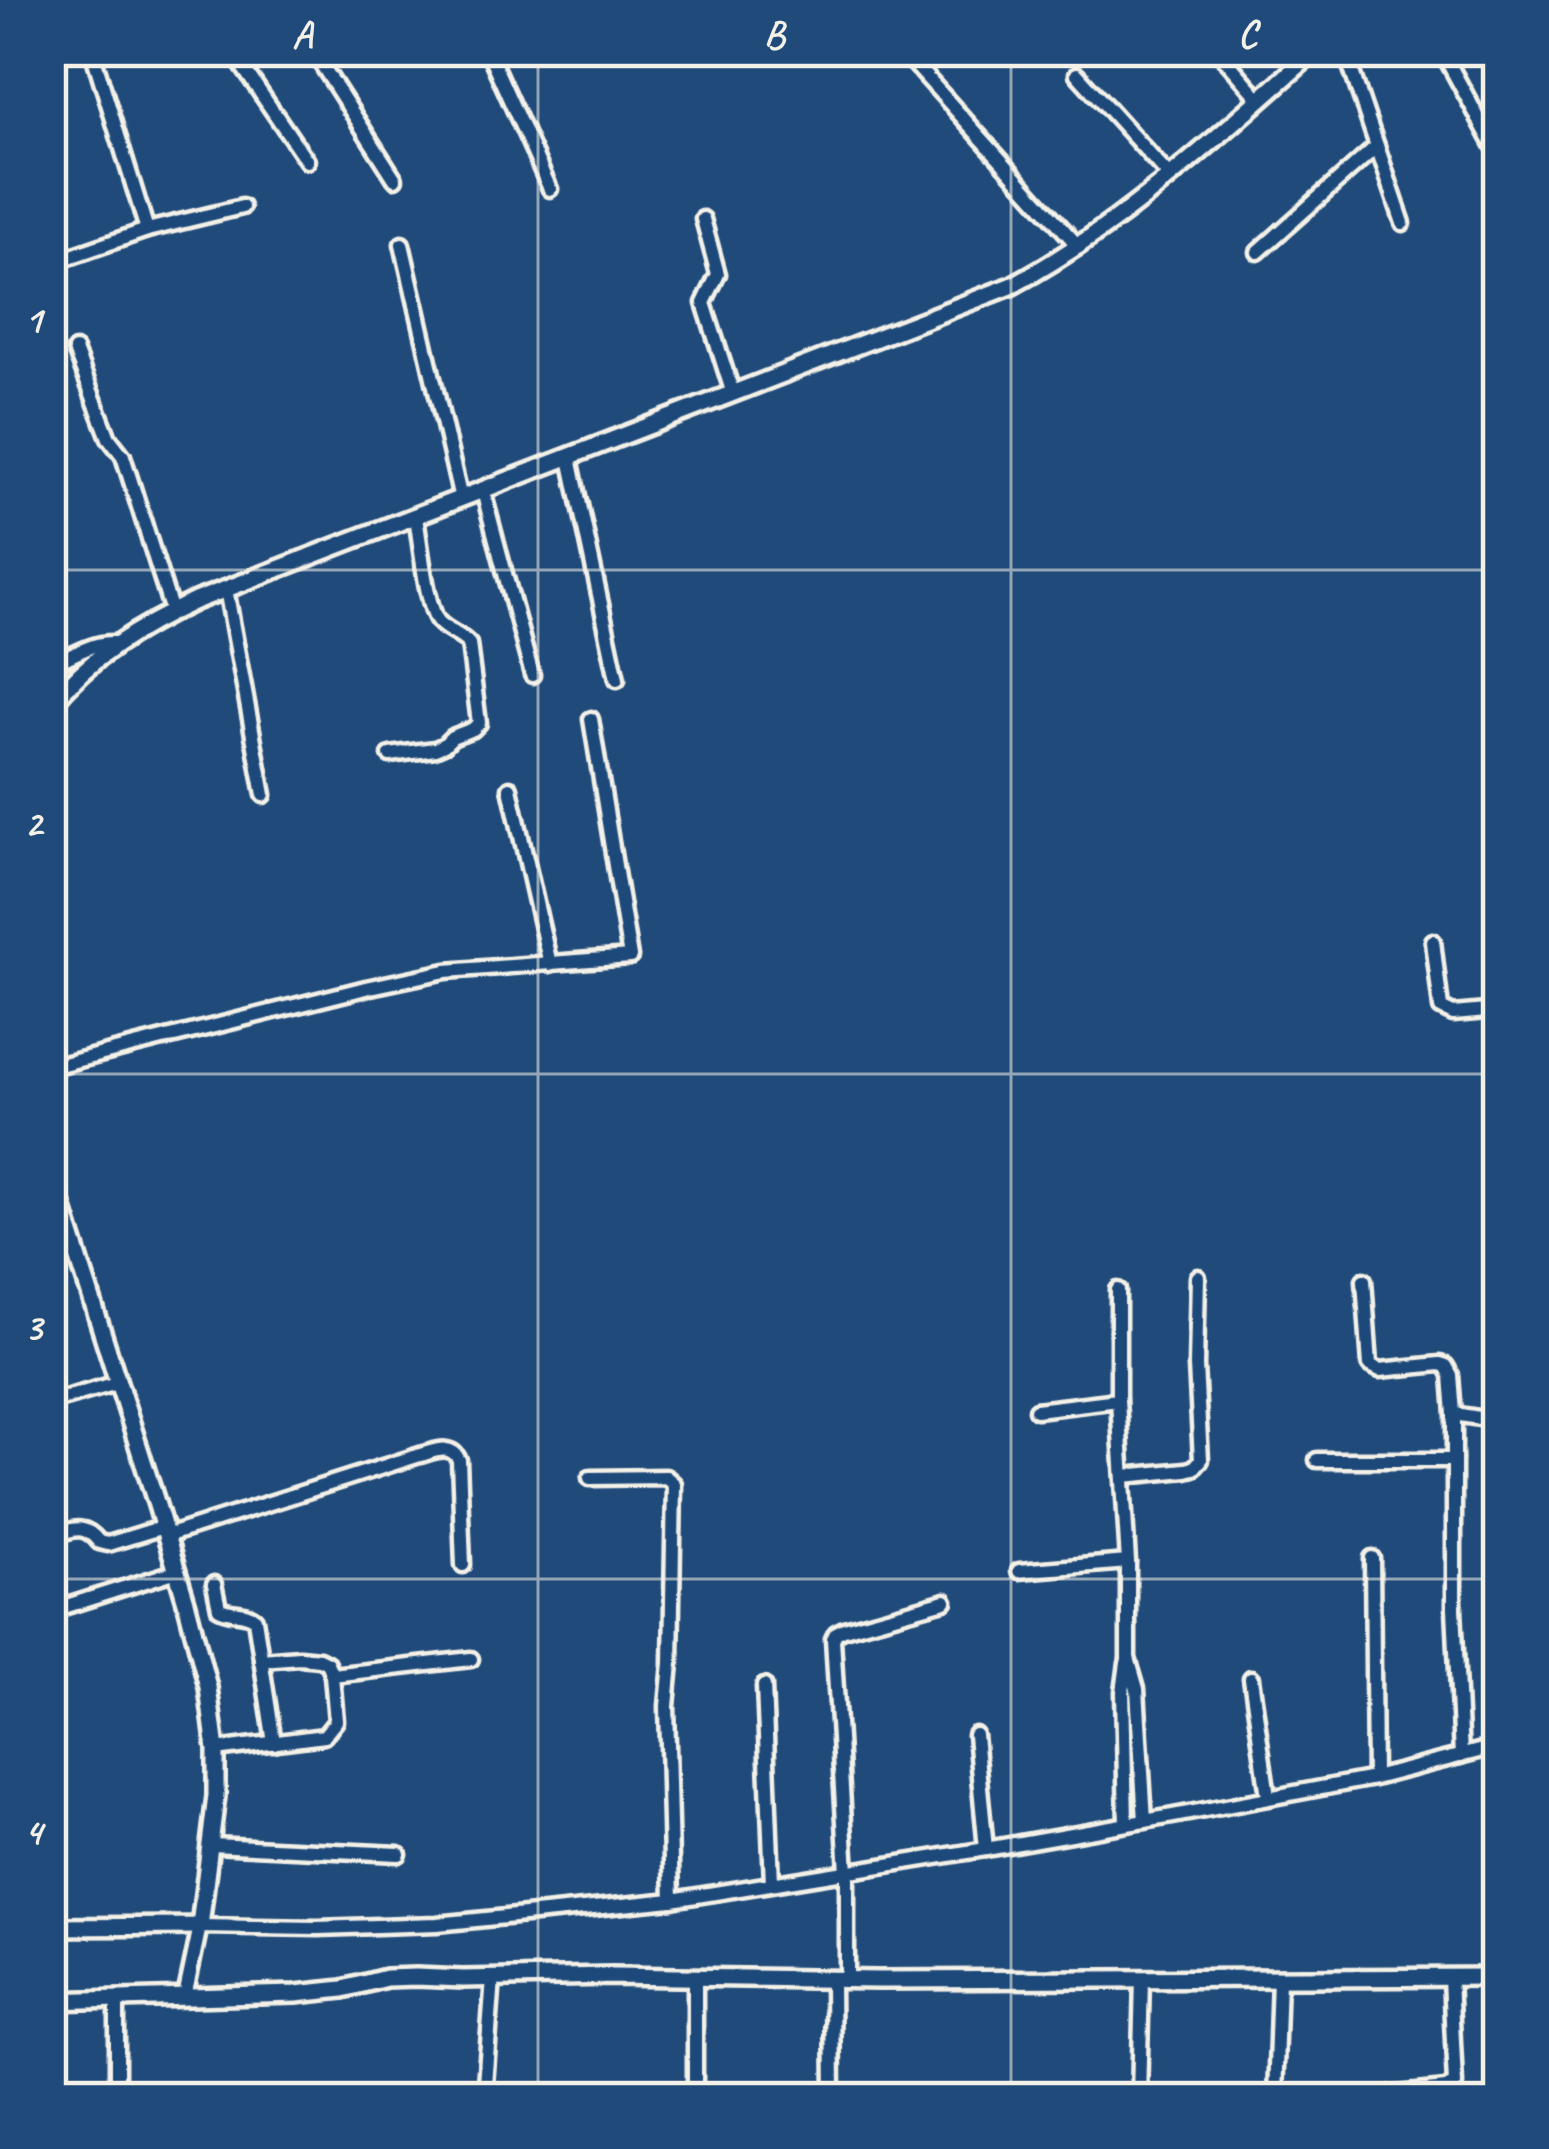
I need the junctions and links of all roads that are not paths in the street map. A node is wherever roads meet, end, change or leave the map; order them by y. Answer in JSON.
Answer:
{"nodes":[{"id":1,"x":92,"y":51,"type":"edge"},
{"id":2,"x":232,"y":51,"type":"edge"},
{"id":3,"x":313,"y":51,"type":"edge"},
{"id":4,"x":488,"y":51,"type":"edge"},
{"id":5,"x":903,"y":51,"type":"edge"},
{"id":6,"x":1218,"y":51,"type":"edge"},
{"id":7,"x":1315,"y":51,"type":"edge"},
{"id":8,"x":1345,"y":51,"type":"edge"},
{"id":9,"x":1442,"y":51,"type":"edge"},
{"id":10,"x":1077,"y":74,"type":"dead end"},
{"id":11,"x":1259,"y":98,"type":"junction"},
{"id":12,"x":1494,"y":138,"type":"edge"},
{"id":13,"x":1377,"y":146,"type":"junction"},
{"id":14,"x":1498,"y":154,"type":"edge"},
{"id":15,"x":307,"y":161,"type":"dead end"},
{"id":16,"x":1170,"y":177,"type":"junction"},
{"id":17,"x":394,"y":179,"type":"dead end"},
{"id":18,"x":550,"y":189,"type":"dead end"},
{"id":19,"x":242,"y":207,"type":"dead end"},
{"id":20,"x":703,"y":219,"type":"dead end"},
{"id":21,"x":51,"y":224,"type":"edge"},
{"id":22,"x":1403,"y":224,"type":"dead end"},
{"id":23,"x":147,"y":230,"type":"junction"},
{"id":24,"x":402,"y":244,"type":"dead end"},
{"id":25,"x":1078,"y":247,"type":"junction"},
{"id":26,"x":1258,"y":252,"type":"dead end"},
{"id":27,"x":75,"y":350,"type":"dead end"},
{"id":28,"x":733,"y":394,"type":"junction"},
{"id":29,"x":570,"y":458,"type":"junction"},
{"id":30,"x":483,"y":491,"type":"junction"},
{"id":31,"x":461,"y":499,"type":"junction"},
{"id":32,"x":416,"y":517,"type":"junction"},
{"id":33,"x":226,"y":589,"type":"junction"},
{"id":34,"x":172,"y":612,"type":"junction"},
{"id":35,"x":51,"y":637,"type":"edge"},
{"id":36,"x":116,"y":643,"type":"junction"},
{"id":37,"x":56,"y":663,"type":"edge"},
{"id":38,"x":532,"y":675,"type":"dead end"},
{"id":39,"x":616,"y":679,"type":"dead end"},
{"id":40,"x":51,"y":705,"type":"edge"},
{"id":41,"x":591,"y":719,"type":"dead end"},
{"id":42,"x":391,"y":755,"type":"dead end"},
{"id":43,"x":510,"y":788,"type":"dead end"},
{"id":44,"x":264,"y":795,"type":"dead end"},
{"id":45,"x":1433,"y":941,"type":"dead end"},
{"id":46,"x":550,"y":964,"type":"junction"},
{"id":47,"x":1498,"y":1010,"type":"edge"},
{"id":48,"x":51,"y":1067,"type":"edge"},
{"id":49,"x":51,"y":1171,"type":"edge"},
{"id":50,"x":1198,"y":1277,"type":"dead end"},
{"id":51,"x":1364,"y":1280,"type":"dead end"},
{"id":52,"x":1118,"y":1290,"type":"dead end"},
{"id":53,"x":118,"y":1383,"type":"junction"},
{"id":54,"x":1118,"y":1400,"type":"junction"},
{"id":55,"x":51,"y":1402,"type":"edge"},
{"id":56,"x":1036,"y":1410,"type":"dead end"},
{"id":57,"x":1454,"y":1414,"type":"junction"},
{"id":58,"x":1498,"y":1421,"type":"edge"},
{"id":59,"x":1317,"y":1460,"type":"dead end"},
{"id":60,"x":1454,"y":1460,"type":"junction"},
{"id":61,"x":1124,"y":1476,"type":"junction"},
{"id":62,"x":590,"y":1478,"type":"dead end"},
{"id":63,"x":164,"y":1531,"type":"junction"},
{"id":64,"x":51,"y":1536,"type":"edge"},
{"id":65,"x":1372,"y":1558,"type":"dead end"},
{"id":66,"x":1128,"y":1562,"type":"junction"},
{"id":67,"x":463,"y":1565,"type":"dead end"},
{"id":68,"x":177,"y":1571,"type":"junction"},
{"id":69,"x":1019,"y":1571,"type":"dead end"},
{"id":70,"x":214,"y":1584,"type":"dead end"},
{"id":71,"x":945,"y":1600,"type":"dead end"},
{"id":72,"x":51,"y":1611,"type":"edge"},
{"id":73,"x":1128,"y":1658,"type":"junction"},
{"id":74,"x":471,"y":1659,"type":"dead end"},
{"id":75,"x":261,"y":1660,"type":"junction"},
{"id":76,"x":332,"y":1675,"type":"junction"},
{"id":77,"x":1251,"y":1678,"type":"dead end"},
{"id":78,"x":764,"y":1686,"type":"dead end"},
{"id":79,"x":975,"y":1735,"type":"dead end"},
{"id":80,"x":274,"y":1743,"type":"junction"},
{"id":81,"x":1498,"y":1747,"type":"edge"},
{"id":82,"x":216,"y":1750,"type":"junction"},
{"id":83,"x":1461,"y":1756,"type":"junction"},
{"id":84,"x":1374,"y":1778,"type":"junction"},
{"id":85,"x":1268,"y":1796,"type":"junction"},
{"id":86,"x":1145,"y":1821,"type":"junction"},
{"id":87,"x":1126,"y":1823,"type":"junction"},
{"id":88,"x":212,"y":1845,"type":"junction"},
{"id":89,"x":986,"y":1850,"type":"junction"},
{"id":90,"x":399,"y":1854,"type":"dead end"},
{"id":91,"x":847,"y":1872,"type":"junction"},
{"id":92,"x":772,"y":1882,"type":"junction"},
{"id":93,"x":672,"y":1900,"type":"junction"},
{"id":94,"x":200,"y":1926,"type":"junction"},
{"id":95,"x":51,"y":1927,"type":"edge"},
{"id":96,"x":1491,"y":1977,"type":"edge"},
{"id":97,"x":493,"y":1978,"type":"junction"},
{"id":98,"x":695,"y":1978,"type":"junction"},
{"id":99,"x":1142,"y":1978,"type":"junction"},
{"id":100,"x":1279,"y":1978,"type":"junction"},
{"id":101,"x":1450,"y":1978,"type":"junction"},
{"id":102,"x":839,"y":1980,"type":"junction"},
{"id":103,"x":185,"y":1997,"type":"junction"},
{"id":104,"x":117,"y":2000,"type":"junction"},
{"id":105,"x":51,"y":2001,"type":"edge"},
{"id":106,"x":1498,"y":2087,"type":"edge"},
{"id":107,"x":117,"y":2098,"type":"edge"},
{"id":108,"x":484,"y":2098,"type":"edge"},
{"id":109,"x":695,"y":2098,"type":"edge"},
{"id":110,"x":832,"y":2098,"type":"edge"},
{"id":111,"x":1139,"y":2098,"type":"edge"},
{"id":112,"x":1275,"y":2098,"type":"edge"},
{"id":113,"x":1360,"y":2098,"type":"edge"}],
"edges":[{"from":1,"to":23,"type":"street"},
{"from":2,"to":15,"type":"street"},
{"from":3,"to":17,"type":"street"},
{"from":4,"to":18,"type":"street"},
{"from":5,"to":25,"type":"street"},
{"from":6,"to":11,"type":"street"},
{"from":7,"to":11,"type":"main road"},
{"from":8,"to":13,"type":"street"},
{"from":9,"to":12,"type":"street"},
{"from":10,"to":16,"type":"street"},
{"from":11,"to":16,"type":"main road"},
{"from":12,"to":14,"type":"street"},
{"from":13,"to":22,"type":"street"},
{"from":13,"to":26,"type":"street"},
{"from":16,"to":25,"type":"main road"},
{"from":19,"to":23,"type":"street"},
{"from":20,"to":28,"type":"street"},
{"from":21,"to":23,"type":"street"},
{"from":24,"to":31,"type":"street"},
{"from":25,"to":28,"type":"main road"},
{"from":27,"to":34,"type":"street"},
{"from":28,"to":29,"type":"main road"},
{"from":29,"to":30,"type":"main road"},
{"from":29,"to":39,"type":"street"},
{"from":30,"to":31,"type":"main road"},
{"from":30,"to":38,"type":"street"},
{"from":31,"to":32,"type":"main road"},
{"from":32,"to":33,"type":"main road"},
{"from":32,"to":42,"type":"street"},
{"from":33,"to":34,"type":"main road"},
{"from":33,"to":44,"type":"street"},
{"from":34,"to":36,"type":"main road"},
{"from":35,"to":37,"type":"street"},
{"from":36,"to":37,"type":"street"},
{"from":36,"to":40,"type":"main road"},
{"from":41,"to":46,"type":"street"},
{"from":43,"to":46,"type":"street"},
{"from":45,"to":47,"type":"street"},
{"from":46,"to":48,"type":"street"},
{"from":49,"to":53,"type":"main road"},
{"from":50,"to":61,"type":"street"},
{"from":51,"to":57,"type":"street"},
{"from":52,"to":54,"type":"street"},
{"from":53,"to":55,"type":"street"},
{"from":53,"to":63,"type":"main road"},
{"from":54,"to":56,"type":"street"},
{"from":54,"to":61,"type":"street"},
{"from":57,"to":58,"type":"street"},
{"from":57,"to":60,"type":"street"},
{"from":59,"to":60,"type":"street"},
{"from":60,"to":83,"type":"street"},
{"from":61,"to":66,"type":"street"},
{"from":62,"to":93,"type":"street"},
{"from":63,"to":64,"type":"street"},
{"from":63,"to":67,"type":"street"},
{"from":63,"to":68,"type":"main road"},
{"from":65,"to":84,"type":"street"},
{"from":66,"to":69,"type":"street"},
{"from":66,"to":73,"type":"street"},
{"from":68,"to":72,"type":"street"},
{"from":68,"to":82,"type":"main road"},
{"from":70,"to":75,"type":"street"},
{"from":71,"to":91,"type":"street"},
{"from":73,"to":86,"type":"street"},
{"from":73,"to":87,"type":"street"},
{"from":74,"to":76,"type":"street"},
{"from":75,"to":76,"type":"street"},
{"from":75,"to":80,"type":"street"},
{"from":76,"to":80,"type":"street"},
{"from":77,"to":85,"type":"street"},
{"from":78,"to":92,"type":"street"},
{"from":79,"to":89,"type":"street"},
{"from":80,"to":82,"type":"street"},
{"from":81,"to":83,"type":"street"},
{"from":82,"to":88,"type":"main road"},
{"from":83,"to":84,"type":"street"},
{"from":84,"to":85,"type":"street"},
{"from":85,"to":86,"type":"street"},
{"from":86,"to":87,"type":"street"},
{"from":87,"to":89,"type":"street"},
{"from":88,"to":90,"type":"street"},
{"from":88,"to":94,"type":"main road"},
{"from":89,"to":91,"type":"street"},
{"from":91,"to":92,"type":"street"},
{"from":91,"to":102,"type":"street"},
{"from":92,"to":93,"type":"street"},
{"from":93,"to":94,"type":"street"},
{"from":94,"to":95,"type":"main road"},
{"from":94,"to":103,"type":"street"},
{"from":96,"to":101,"type":"main road"},
{"from":96,"to":106,"type":"street"},
{"from":97,"to":98,"type":"main road"},
{"from":97,"to":103,"type":"main road"},
{"from":97,"to":108,"type":"street"},
{"from":98,"to":102,"type":"main road"},
{"from":98,"to":109,"type":"street"},
{"from":99,"to":100,"type":"main road"},
{"from":99,"to":102,"type":"main road"},
{"from":99,"to":111,"type":"street"},
{"from":100,"to":101,"type":"main road"},
{"from":100,"to":112,"type":"street"},
{"from":101,"to":113,"type":"street"},
{"from":102,"to":110,"type":"street"},
{"from":103,"to":104,"type":"main road"},
{"from":104,"to":105,"type":"main road"},
{"from":104,"to":107,"type":"street"}]}
